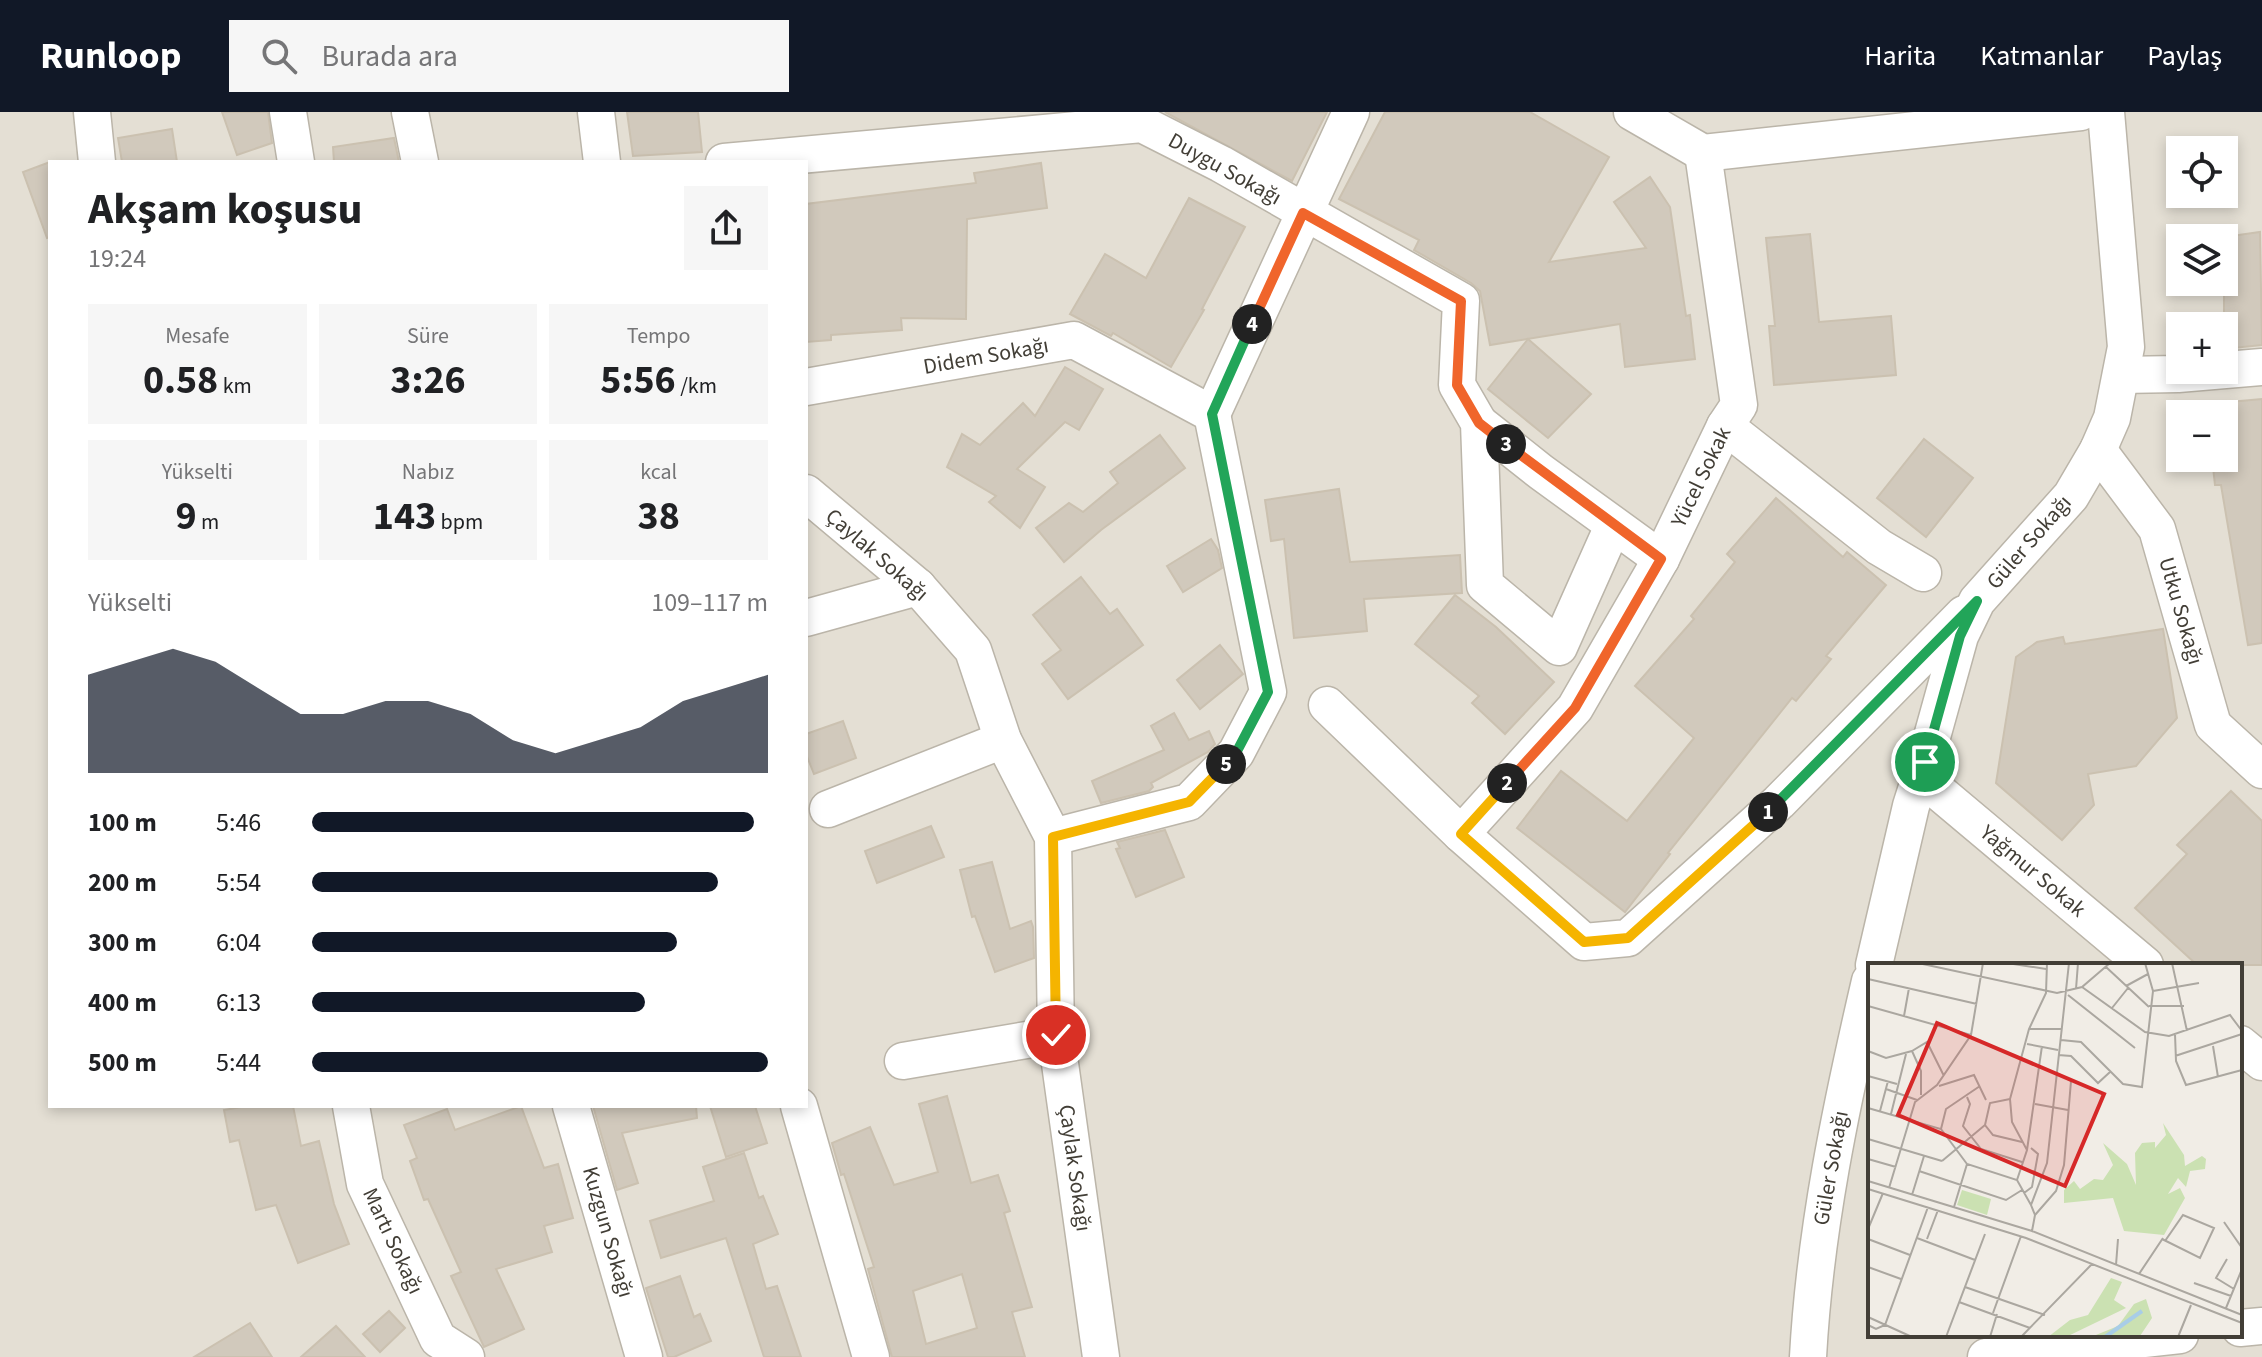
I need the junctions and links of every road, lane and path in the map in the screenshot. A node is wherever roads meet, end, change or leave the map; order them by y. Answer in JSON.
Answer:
{"nodes":[{"id":1,"x":92,"y":112,"type":"edge"},
{"id":2,"x":288,"y":112,"type":"edge"},
{"id":3,"x":410,"y":112,"type":"edge"},
{"id":4,"x":596,"y":112,"type":"edge"},
{"id":5,"x":1351,"y":112,"type":"edge"},
{"id":6,"x":1632,"y":112,"type":"edge"},
{"id":7,"x":2081,"y":112,"type":"edge"},
{"id":8,"x":2106,"y":112,"type":"edge"},
{"id":9,"x":1703,"y":153,"type":"junction"},
{"id":10,"x":97,"y":160,"type":"edge"},
{"id":11,"x":296,"y":160,"type":"edge"},
{"id":12,"x":420,"y":160,"type":"edge"},
{"id":13,"x":602,"y":160,"type":"edge"},
{"id":14,"x":746,"y":160,"type":"edge"},
{"id":15,"x":1303,"y":213,"type":"junction"},
{"id":16,"x":2262,"y":367,"type":"edge"},
{"id":17,"x":2121,"y":375,"type":"junction"},
{"id":18,"x":808,"y":387,"type":"edge"},
{"id":19,"x":1212,"y":414,"type":"junction"},
{"id":20,"x":1479,"y":423,"type":"junction"},
{"id":21,"x":1725,"y":426,"type":"junction"},
{"id":22,"x":2098,"y":450,"type":"junction"},
{"id":23,"x":808,"y":495,"type":"edge"},
{"id":24,"x":1613,"y":526,"type":"junction"},
{"id":25,"x":1661,"y":559,"type":"junction"},
{"id":26,"x":1923,"y":573,"type":"dead end"},
{"id":27,"x":918,"y":587,"type":"junction"},
{"id":28,"x":1977,"y":601,"type":"junction"},
{"id":29,"x":808,"y":617,"type":"edge"},
{"id":30,"x":1327,"y":705,"type":"dead end"},
{"id":31,"x":1003,"y":740,"type":"junction"},
{"id":32,"x":2262,"y":770,"type":"edge"},
{"id":33,"x":1921,"y":777,"type":"junction"},
{"id":34,"x":828,"y":809,"type":"dead end"},
{"id":35,"x":1461,"y":834,"type":"junction"},
{"id":36,"x":1053,"y":837,"type":"junction"},
{"id":37,"x":1874,"y":963,"type":"edge"},
{"id":38,"x":2143,"y":963,"type":"edge"},
{"id":39,"x":1868,"y":990,"type":"edge"},
{"id":40,"x":1056,"y":1035,"type":"junction"},
{"id":41,"x":2242,"y":1046,"type":"edge"},
{"id":42,"x":903,"y":1061,"type":"dead end"},
{"id":43,"x":2262,"y":1062,"type":"edge"},
{"id":44,"x":351,"y":1108,"type":"edge"},
{"id":45,"x":572,"y":1108,"type":"edge"},
{"id":46,"x":800,"y":1108,"type":"edge"},
{"id":47,"x":2262,"y":1326,"type":"edge"},
{"id":48,"x":2242,"y":1328,"type":"edge"},
{"id":49,"x":2162,"y":1337,"type":"edge"},
{"id":50,"x":466,"y":1357,"type":"edge"},
{"id":51,"x":644,"y":1357,"type":"edge"},
{"id":52,"x":871,"y":1357,"type":"edge"},
{"id":53,"x":1101,"y":1357,"type":"edge"},
{"id":54,"x":1808,"y":1357,"type":"edge"},
{"id":55,"x":1986,"y":1357,"type":"edge"}],
"edges":[{"from":1,"to":10,"type":"street"},
{"from":2,"to":11,"type":"street"},
{"from":3,"to":12,"type":"street"},
{"from":4,"to":13,"type":"street"},
{"from":5,"to":15,"type":"street"},
{"from":6,"to":9,"type":"street"},
{"from":7,"to":9,"type":"street"},
{"from":8,"to":17,"type":"street","name":"Güler Sokağı"},
{"from":9,"to":21,"type":"street","name":"Yücel Sokak"},
{"from":14,"to":15,"type":"street","name":"Duygu Sokağı"},
{"from":15,"to":19,"type":"street"},
{"from":15,"to":20,"type":"street","name":"Duygu Sokağı"},
{"from":16,"to":17,"type":"street"},
{"from":17,"to":22,"type":"street","name":"Güler Sokağı"},
{"from":18,"to":19,"type":"street","name":"Didem Sokağı"},
{"from":19,"to":36,"type":"street"},
{"from":20,"to":24,"type":"street"},
{"from":20,"to":24,"type":"street","name":"Duygu Sokağı"},
{"from":21,"to":25,"type":"street","name":"Yücel Sokak"},
{"from":21,"to":26,"type":"street"},
{"from":22,"to":28,"type":"street","name":"Güler Sokağı"},
{"from":22,"to":32,"type":"street","name":"Utku Sokağı"},
{"from":23,"to":27,"type":"street","name":"Çaylak Sokağı"},
{"from":24,"to":25,"type":"street"},
{"from":25,"to":35,"type":"street","name":"Yücel Sokak"},
{"from":27,"to":29,"type":"street"},
{"from":27,"to":31,"type":"street","name":"Çaylak Sokağı"},
{"from":28,"to":33,"type":"street","name":"Güler Sokağı"},
{"from":28,"to":35,"type":"street"},
{"from":30,"to":35,"type":"street"},
{"from":31,"to":34,"type":"street"},
{"from":31,"to":36,"type":"street","name":"Çaylak Sokağı"},
{"from":33,"to":37,"type":"street","name":"Güler Sokağı"},
{"from":33,"to":38,"type":"street","name":"Yağmur Sokak"},
{"from":36,"to":40,"type":"street","name":"Çaylak Sokağı"},
{"from":39,"to":54,"type":"street","name":"Güler Sokağı"},
{"from":40,"to":42,"type":"street"},
{"from":40,"to":53,"type":"street","name":"Çaylak Sokağı"},
{"from":41,"to":43,"type":"street"},
{"from":44,"to":50,"type":"street","name":"Martı Sokağı"},
{"from":45,"to":51,"type":"street","name":"Kuzgun Sokağı"},
{"from":46,"to":52,"type":"street"},
{"from":47,"to":48,"type":"street"},
{"from":49,"to":55,"type":"street"}]}
